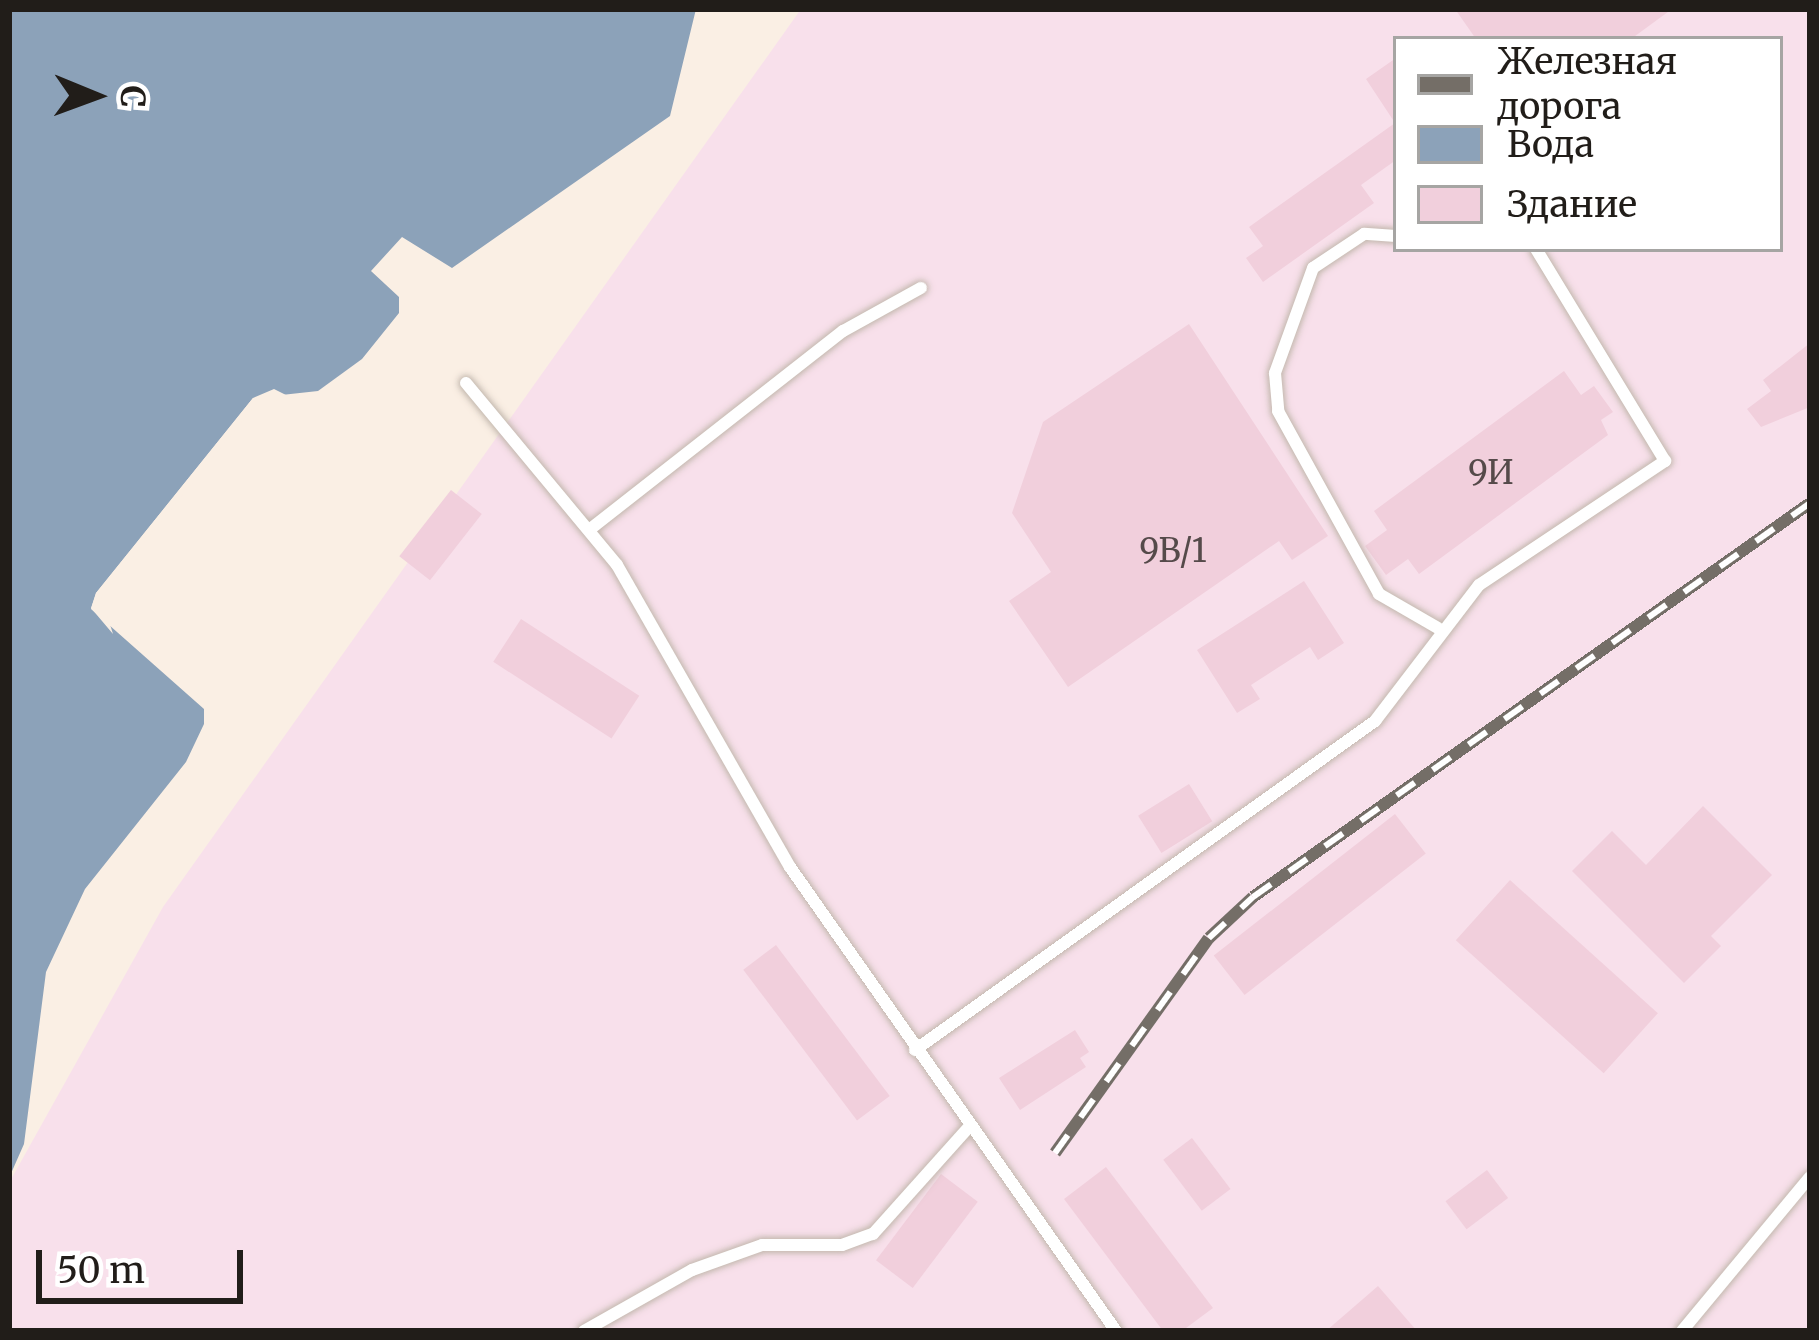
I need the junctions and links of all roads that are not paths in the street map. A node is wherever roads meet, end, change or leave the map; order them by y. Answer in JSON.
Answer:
{"nodes":[{"id":1,"x":1393,"y":236,"type":"edge"},
{"id":2,"x":1538,"y":252,"type":"edge"},
{"id":3,"x":921,"y":288,"type":"dead end"},
{"id":4,"x":466,"y":383,"type":"dead end"},
{"id":5,"x":589,"y":530,"type":"junction"},
{"id":6,"x":1438,"y":628,"type":"junction"},
{"id":7,"x":916,"y":1050,"type":"junction"},
{"id":8,"x":969,"y":1127,"type":"junction"},
{"id":9,"x":1810,"y":1177,"type":"edge"},
{"id":10,"x":584,"y":1331,"type":"edge"},
{"id":11,"x":1116,"y":1331,"type":"edge"},
{"id":12,"x":1682,"y":1331,"type":"edge"}],
"edges":[{"from":1,"to":6,"type":"lane"},
{"from":2,"to":6,"type":"lane"},
{"from":3,"to":5,"type":"lane"},
{"from":4,"to":5,"type":"lane"},
{"from":5,"to":7,"type":"lane"},
{"from":6,"to":7,"type":"lane"},
{"from":7,"to":8,"type":"lane"},
{"from":8,"to":10,"type":"lane"},
{"from":8,"to":11,"type":"lane"},
{"from":9,"to":12,"type":"lane"}]}
